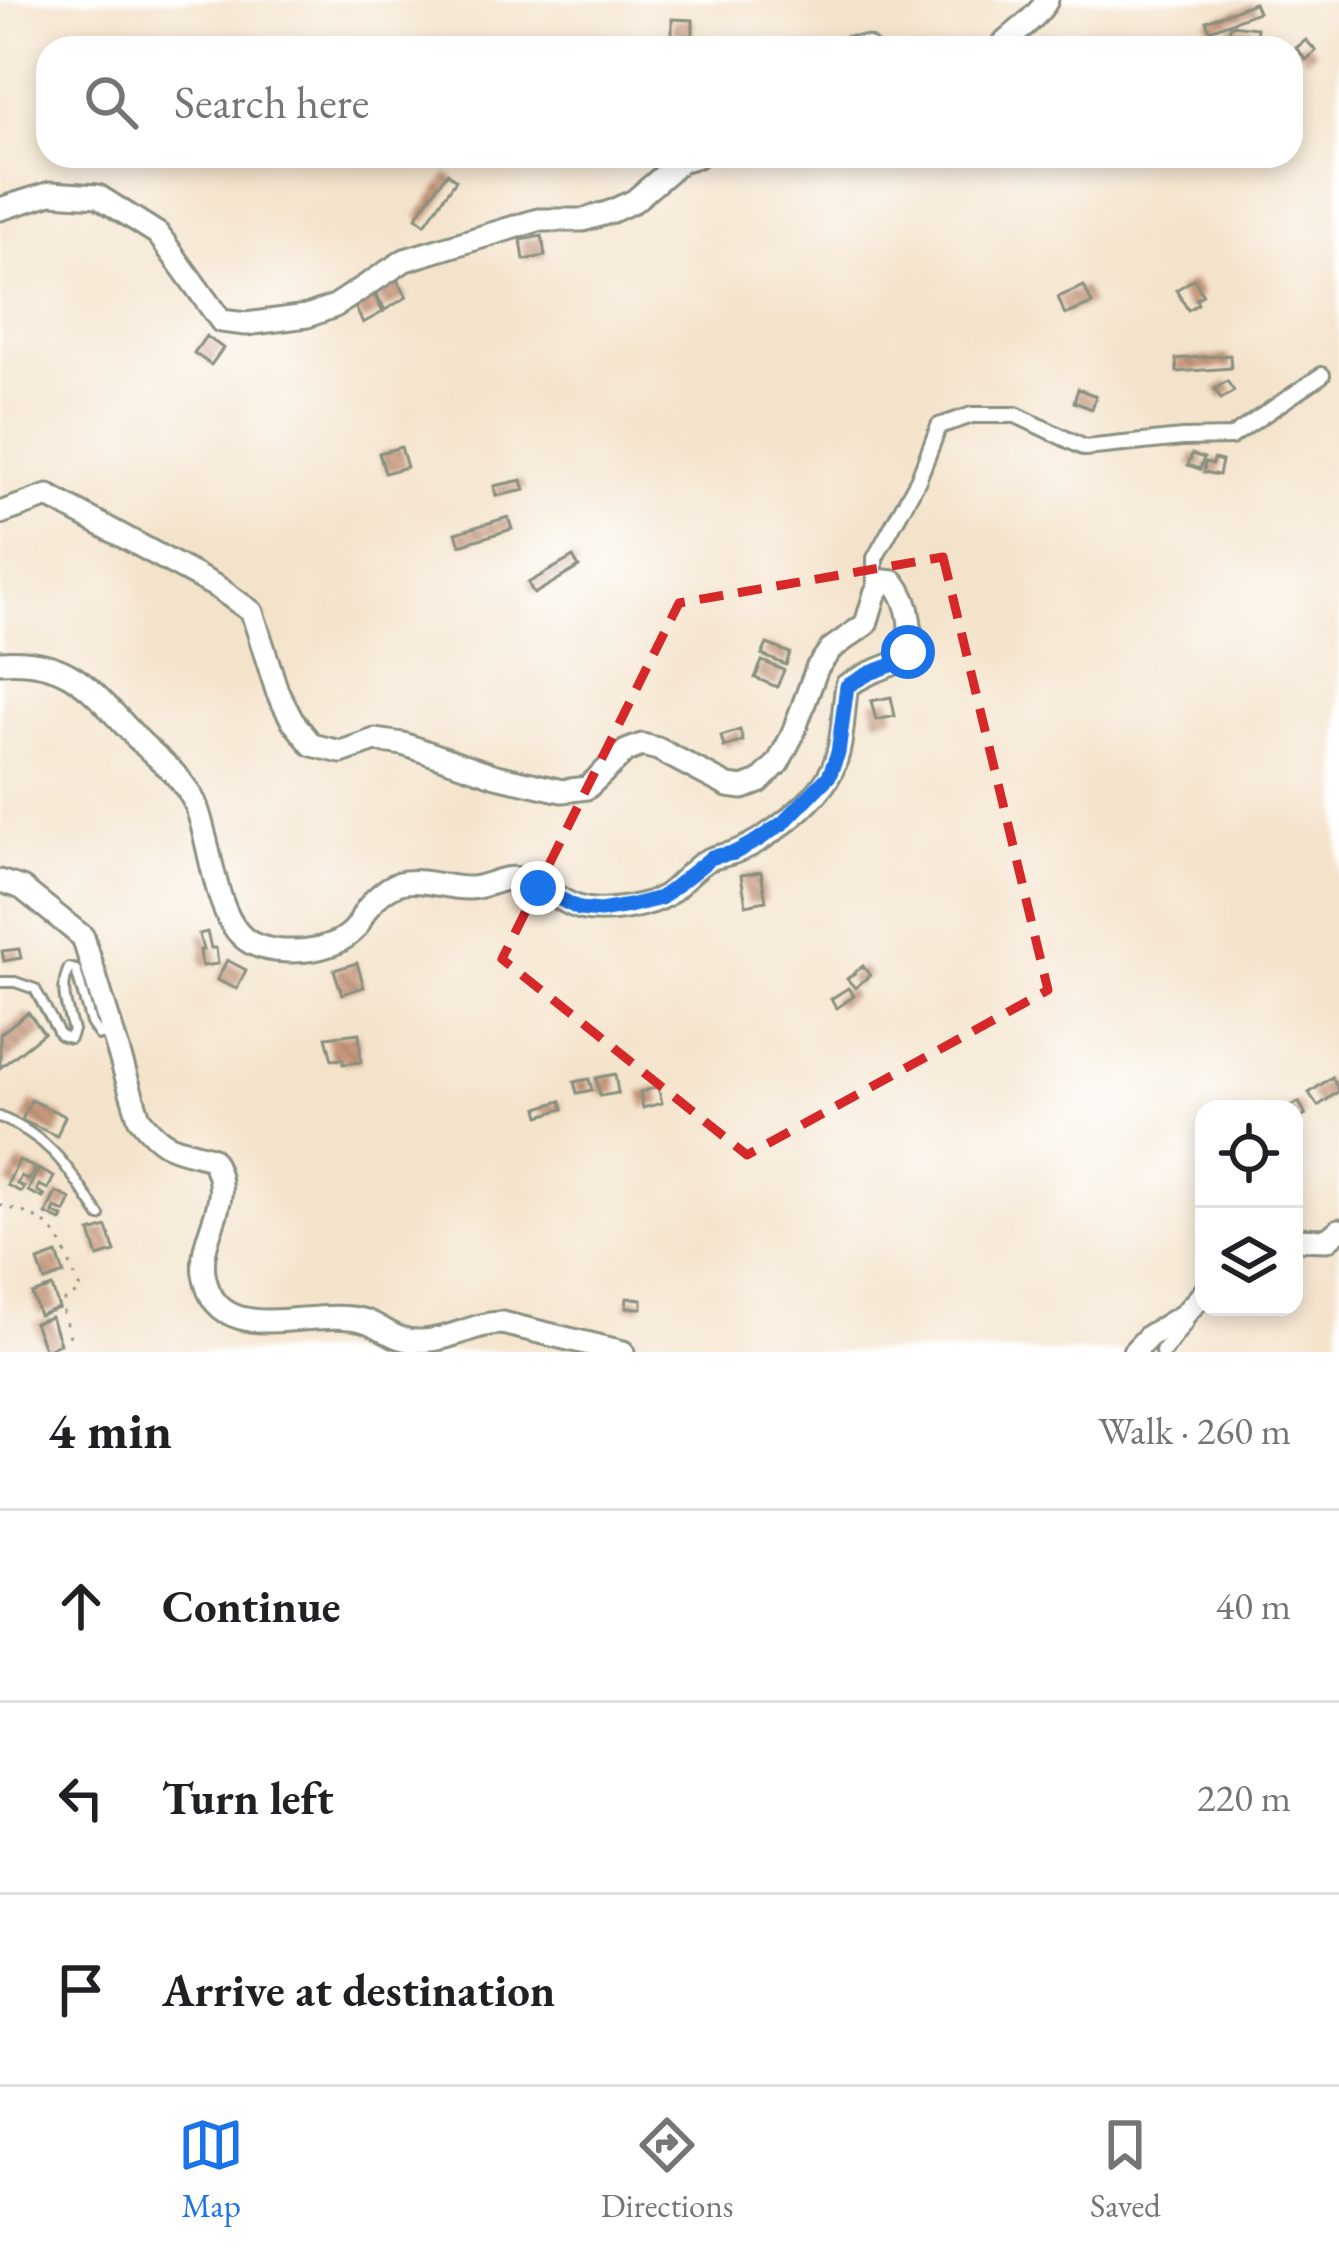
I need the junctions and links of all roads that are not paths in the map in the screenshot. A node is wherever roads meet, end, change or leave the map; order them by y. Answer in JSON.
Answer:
{"nodes":[{"id":1,"x":1047,"y":0,"type":"edge"},
{"id":2,"x":1011,"y":36,"type":"edge"},
{"id":3,"x":674,"y":168,"type":"edge"},
{"id":4,"x":0,"y":209,"type":"edge"},
{"id":5,"x":1322,"y":375,"type":"dead end"},
{"id":6,"x":0,"y":513,"type":"edge"},
{"id":7,"x":875,"y":594,"type":"junction"},
{"id":8,"x":0,"y":662,"type":"edge"},
{"id":9,"x":0,"y":881,"type":"edge"},
{"id":10,"x":0,"y":982,"type":"edge"},
{"id":11,"x":115,"y":1036,"type":"junction"},
{"id":12,"x":0,"y":1117,"type":"edge"},
{"id":13,"x":100,"y":1216,"type":"dead end"},
{"id":14,"x":1339,"y":1231,"type":"edge"},
{"id":15,"x":1303,"y":1239,"type":"edge"},
{"id":16,"x":1195,"y":1303,"type":"edge"},
{"id":17,"x":1184,"y":1316,"type":"junction"},
{"id":18,"x":623,"y":1352,"type":"edge"},
{"id":19,"x":1134,"y":1352,"type":"edge"},
{"id":20,"x":1163,"y":1352,"type":"edge"}],
"edges":[{"from":1,"to":2,"type":"street"},
{"from":3,"to":4,"type":"street"},
{"from":5,"to":7,"type":"street"},
{"from":6,"to":7,"type":"street"},
{"from":7,"to":8,"type":"street"},
{"from":9,"to":11,"type":"street"},
{"from":10,"to":11,"type":"lane"},
{"from":11,"to":18,"type":"street"},
{"from":12,"to":13,"type":"lane"},
{"from":14,"to":15,"type":"street"},
{"from":16,"to":17,"type":"street"},
{"from":17,"to":19,"type":"street"},
{"from":17,"to":20,"type":"street"}]}
